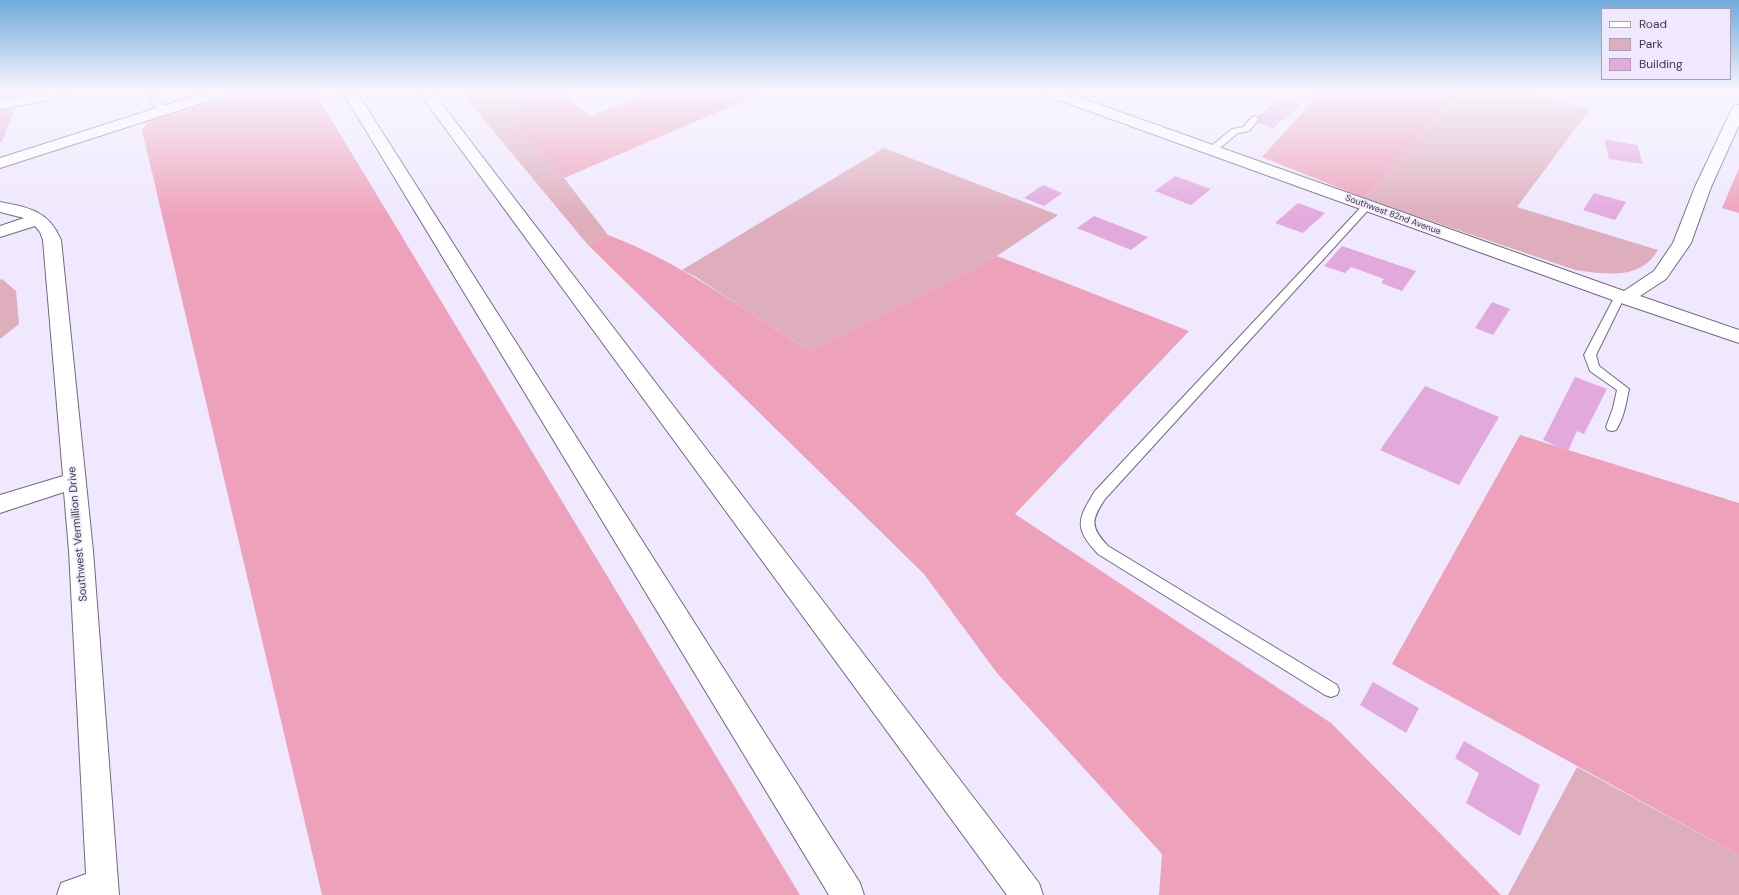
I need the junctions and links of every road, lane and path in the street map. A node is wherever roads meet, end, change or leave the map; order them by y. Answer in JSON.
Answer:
{"nodes":[{"id":1,"x":94,"y":133,"type":"edge"},
{"id":2,"x":375,"y":133,"type":"edge"},
{"id":3,"x":456,"y":133,"type":"edge"},
{"id":4,"x":1164,"y":133,"type":"edge"},
{"id":5,"x":1233,"y":133,"type":"edge"},
{"id":6,"x":1728,"y":133,"type":"edge"},
{"id":7,"x":1212,"y":150,"type":"junction"},
{"id":8,"x":0,"y":163,"type":"edge"},
{"id":9,"x":1367,"y":206,"type":"junction"},
{"id":10,"x":0,"y":207,"type":"edge"},
{"id":11,"x":38,"y":219,"type":"junction"},
{"id":12,"x":0,"y":232,"type":"edge"},
{"id":13,"x":1622,"y":297,"type":"junction"},
{"id":14,"x":1739,"y":337,"type":"edge"},
{"id":15,"x":1612,"y":427,"type":"dead end"},
{"id":16,"x":74,"y":481,"type":"junction"},
{"id":17,"x":0,"y":504,"type":"edge"},
{"id":18,"x":1331,"y":690,"type":"dead end"},
{"id":19,"x":103,"y":889,"type":"edge"},
{"id":20,"x":73,"y":895,"type":"edge"},
{"id":21,"x":848,"y":895,"type":"edge"},
{"id":22,"x":1027,"y":895,"type":"edge"}],
"edges":[{"from":1,"to":8,"type":"main road"},
{"from":2,"to":21,"type":"main road"},
{"from":3,"to":22,"type":"main road"},
{"from":4,"to":7,"type":"main road","name":"Southwest 82nd Avenue"},
{"from":5,"to":7,"type":"lane"},
{"from":6,"to":13,"type":"main road"},
{"from":7,"to":9,"type":"main road","name":"Southwest 82nd Avenue"},
{"from":9,"to":13,"type":"main road","name":"Southwest 82nd Avenue"},
{"from":9,"to":18,"type":"lane"},
{"from":10,"to":11,"type":"main road","name":"Southwest Vermillion Drive"},
{"from":11,"to":12,"type":"main road"},
{"from":11,"to":16,"type":"main road","name":"Southwest Vermillion Drive"},
{"from":13,"to":14,"type":"main road","name":"Southwest 82nd Avenue"},
{"from":13,"to":15,"type":"lane"},
{"from":16,"to":17,"type":"main road"},
{"from":16,"to":19,"type":"main road","name":"Southwest Vermillion Drive"},
{"from":19,"to":20,"type":"main road"}]}
